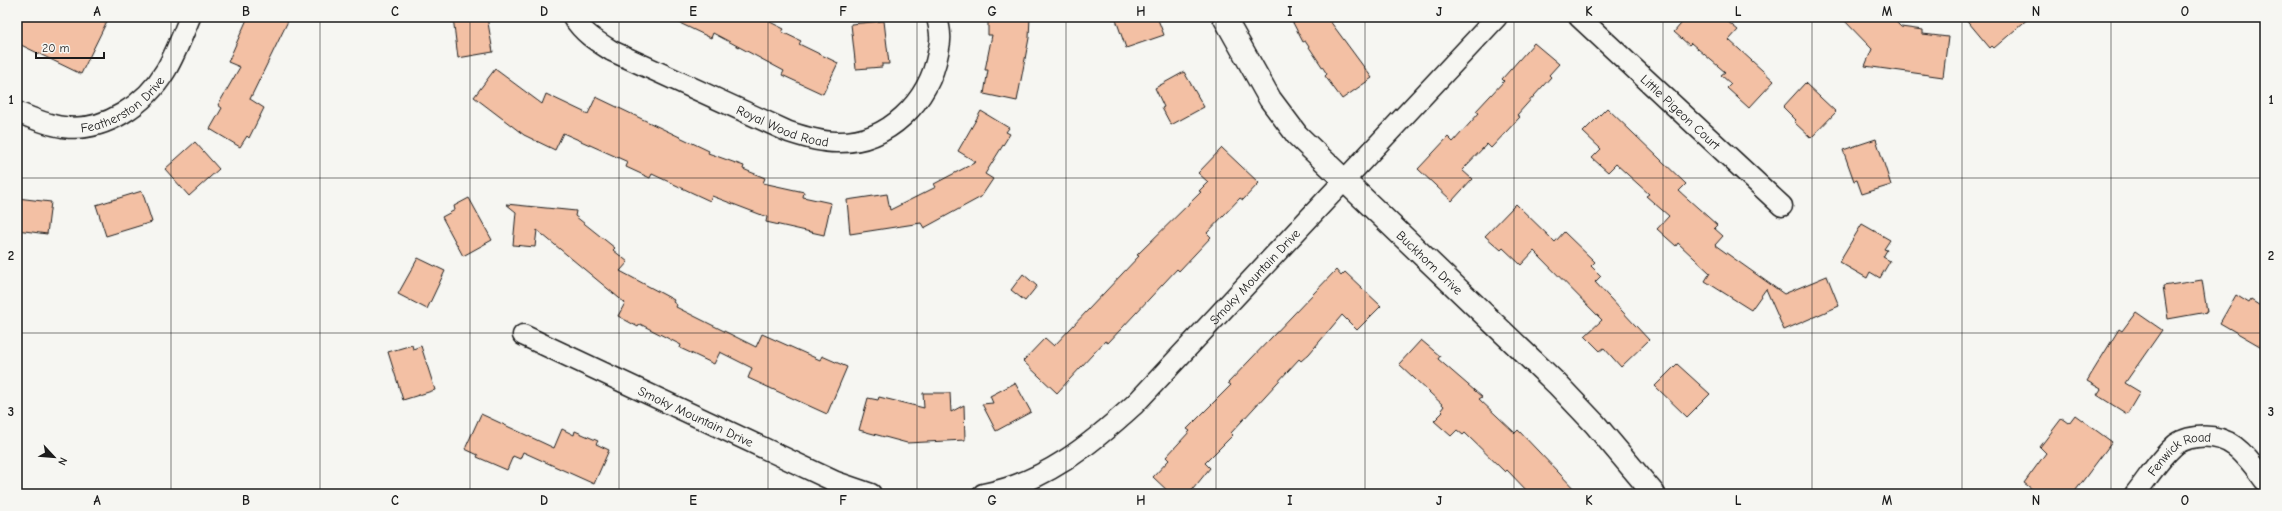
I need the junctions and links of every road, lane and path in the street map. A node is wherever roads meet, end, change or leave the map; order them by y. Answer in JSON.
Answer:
{"nodes":[{"id":1,"x":190,"y":17,"type":"edge"},
{"id":2,"x":573,"y":17,"type":"edge"},
{"id":3,"x":937,"y":17,"type":"edge"},
{"id":4,"x":1224,"y":17,"type":"edge"},
{"id":5,"x":1497,"y":17,"type":"edge"},
{"id":6,"x":1579,"y":17,"type":"edge"},
{"id":7,"x":17,"y":112,"type":"edge"},
{"id":8,"x":1344,"y":181,"type":"junction"},
{"id":9,"x":1782,"y":206,"type":"dead end"},
{"id":10,"x":523,"y":335,"type":"dead end"},
{"id":11,"x":2265,"y":481,"type":"edge"},
{"id":12,"x":871,"y":494,"type":"edge"},
{"id":13,"x":983,"y":494,"type":"edge"},
{"id":14,"x":1654,"y":494,"type":"edge"},
{"id":15,"x":2135,"y":494,"type":"edge"}],
"edges":[{"from":1,"to":7,"type":"street","name":"Featherston Drive"},
{"from":2,"to":3,"type":"street","name":"Royal Wood Road"},
{"from":4,"to":8,"type":"street","name":"Buckhorn Drive"},
{"from":5,"to":8,"type":"street","name":"Smoky Mountain Drive"},
{"from":6,"to":9,"type":"street","name":"Little Pigeon Court"},
{"from":8,"to":13,"type":"street","name":"Smoky Mountain Drive"},
{"from":8,"to":14,"type":"street","name":"Buckhorn Drive"},
{"from":10,"to":12,"type":"street","name":"Smoky Mountain Drive"},
{"from":11,"to":15,"type":"street","name":"Fenwick Road"}]}
